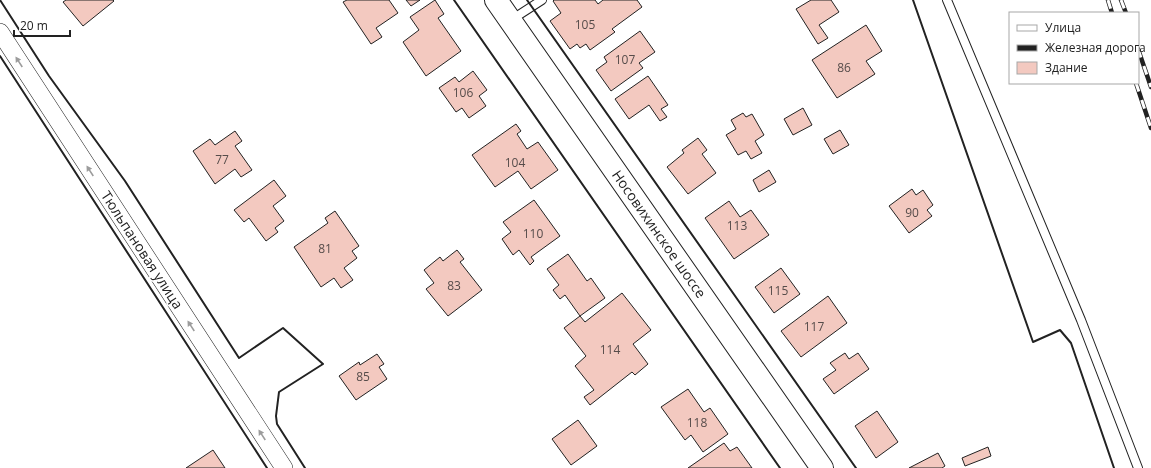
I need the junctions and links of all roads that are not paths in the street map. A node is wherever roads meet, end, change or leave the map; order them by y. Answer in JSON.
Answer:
{"nodes":[{"id":1,"x":496,"y":0,"type":"edge"},
{"id":2,"x":542,"y":0,"type":"edge"},
{"id":3,"x":947,"y":0,"type":"edge"},
{"id":4,"x":510,"y":20,"type":"junction"},
{"id":5,"x":0,"y":32,"type":"edge"},
{"id":6,"x":284,"y":468,"type":"edge"},
{"id":7,"x":822,"y":468,"type":"edge"},
{"id":8,"x":1138,"y":468,"type":"edge"}],
"edges":[{"from":1,"to":4,"type":"main road","name":"Носовихинское шоссе"},
{"from":2,"to":4,"type":"lane"},
{"from":3,"to":8,"type":"lane"},
{"from":4,"to":7,"type":"main road","name":"Носовихинское шоссе"},
{"from":6,"to":5,"type":"street","name":"Тюльпановая улица","one_way":true}]}
